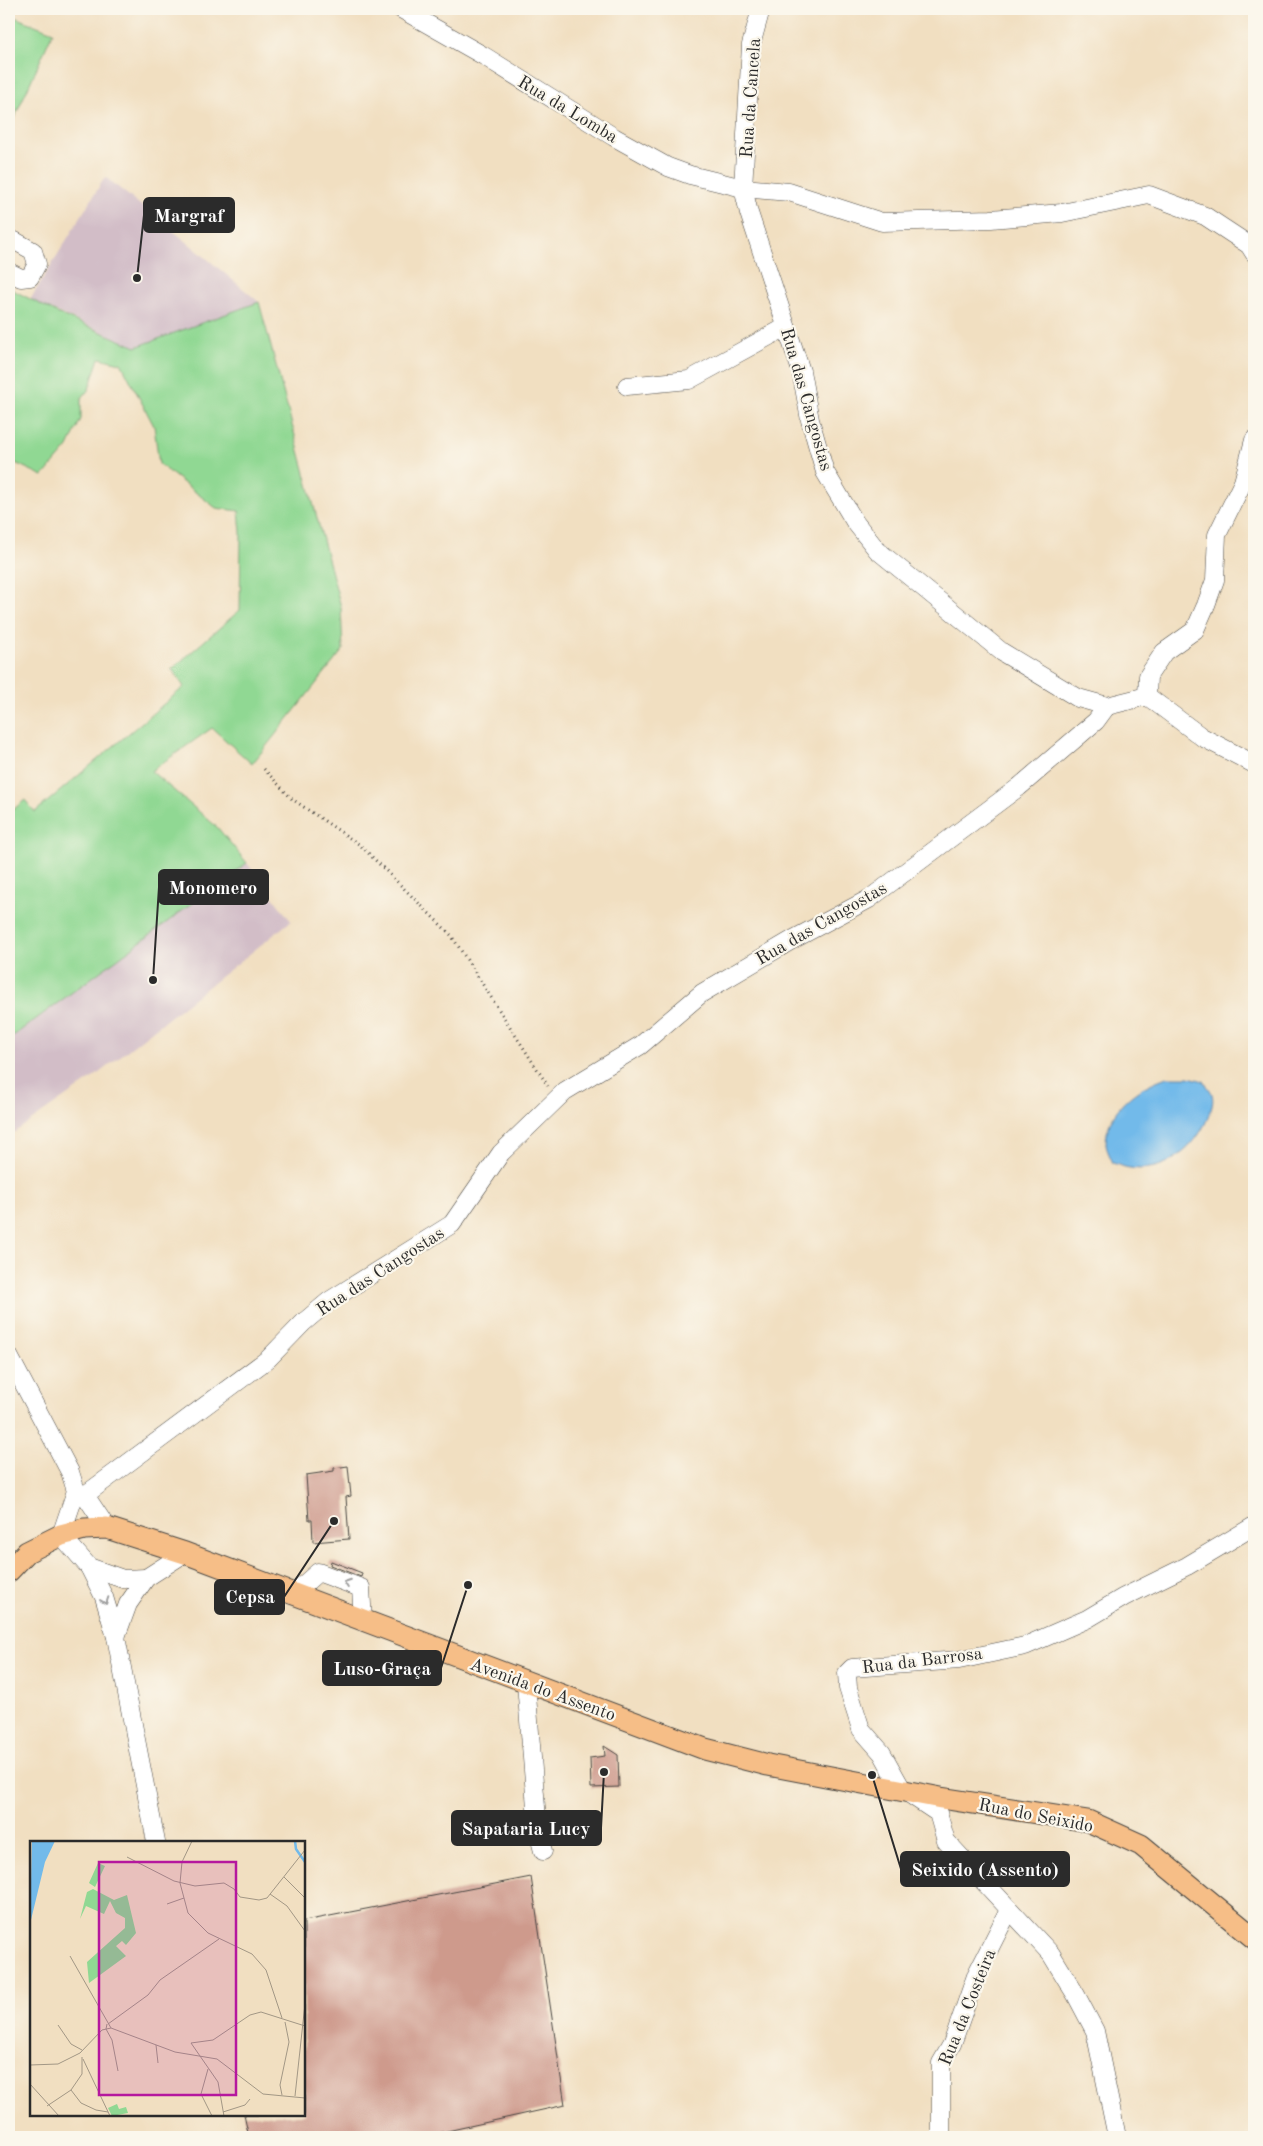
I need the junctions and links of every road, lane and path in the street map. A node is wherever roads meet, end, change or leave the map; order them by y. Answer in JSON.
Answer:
{"nodes":[{"id":1,"x":401,"y":9,"type":"edge"},
{"id":2,"x":761,"y":9,"type":"edge"},
{"id":3,"x":743,"y":188,"type":"junction"},
{"id":4,"x":9,"y":241,"type":"edge"},
{"id":5,"x":1254,"y":253,"type":"edge"},
{"id":6,"x":9,"y":272,"type":"edge"},
{"id":7,"x":786,"y":327,"type":"junction"},
{"id":8,"x":627,"y":386,"type":"dead end"},
{"id":9,"x":1254,"y":440,"type":"edge"},
{"id":10,"x":1146,"y":696,"type":"junction"},
{"id":11,"x":1107,"y":706,"type":"junction"},
{"id":12,"x":1254,"y":764,"type":"edge"},
{"id":13,"x":264,"y":769,"type":"dead end"},
{"id":14,"x":557,"y":1099,"type":"junction"},
{"id":15,"x":9,"y":1356,"type":"edge"},
{"id":16,"x":81,"y":1493,"type":"junction"},
{"id":17,"x":1254,"y":1526,"type":"edge"},
{"id":18,"x":107,"y":1528,"type":"junction"},
{"id":19,"x":62,"y":1535,"type":"junction"},
{"id":20,"x":185,"y":1554,"type":"junction"},
{"id":21,"x":89,"y":1567,"type":"junction"},
{"id":22,"x":9,"y":1571,"type":"edge"},
{"id":23,"x":146,"y":1578,"type":"junction"},
{"id":24,"x":292,"y":1595,"type":"junction"},
{"id":25,"x":363,"y":1622,"type":"junction"},
{"id":26,"x":116,"y":1637,"type":"junction"},
{"id":27,"x":526,"y":1683,"type":"junction"},
{"id":28,"x":902,"y":1789,"type":"junction"},
{"id":29,"x":156,"y":1841,"type":"edge"},
{"id":30,"x":542,"y":1851,"type":"dead end"},
{"id":31,"x":1008,"y":1910,"type":"junction"},
{"id":32,"x":1254,"y":1938,"type":"edge"},
{"id":33,"x":941,"y":2137,"type":"edge"},
{"id":34,"x":1117,"y":2137,"type":"edge"}],
"edges":[{"from":1,"to":3,"type":"street","name":"Rua da Lomba"},
{"from":2,"to":3,"type":"street","name":"Rua da Cancela"},
{"from":3,"to":5,"type":"street","name":"Rua da Lomba"},
{"from":3,"to":7,"type":"street","name":"Rua das Cangostas"},
{"from":4,"to":6,"type":"street"},
{"from":7,"to":8,"type":"street"},
{"from":7,"to":11,"type":"street","name":"Rua das Cangostas"},
{"from":9,"to":10,"type":"street"},
{"from":10,"to":11,"type":"street"},
{"from":10,"to":12,"type":"street"},
{"from":11,"to":14,"type":"street","name":"Rua das Cangostas"},
{"from":13,"to":14,"type":"path"},
{"from":14,"to":16,"type":"street","name":"Rua das Cangostas"},
{"from":15,"to":16,"type":"street"},
{"from":16,"to":18,"type":"street"},
{"from":16,"to":19,"type":"street"},
{"from":17,"to":28,"type":"street","name":"Rua da Barrosa"},
{"from":18,"to":19,"type":"main road"},
{"from":18,"to":20,"type":"main road","name":"Avenida do Assento"},
{"from":19,"to":21,"type":"street"},
{"from":19,"to":22,"type":"main road"},
{"from":20,"to":23,"type":"street"},
{"from":20,"to":24,"type":"main road","name":"Avenida do Assento"},
{"from":21,"to":23,"type":"street"},
{"from":21,"to":26,"type":"street","one_way":true},
{"from":23,"to":26,"type":"street"},
{"from":24,"to":25,"type":"main road","name":"Avenida do Assento"},
{"from":25,"to":24,"type":"street","one_way":true},
{"from":25,"to":27,"type":"main road","name":"Avenida do Assento"},
{"from":26,"to":29,"type":"street"},
{"from":27,"to":28,"type":"main road","name":"Avenida do Assento"},
{"from":27,"to":30,"type":"street"},
{"from":28,"to":31,"type":"street","name":"Rua da Barrosa"},
{"from":28,"to":32,"type":"main road","name":"Rua do Seixido"},
{"from":31,"to":33,"type":"street","name":"Rua da Costeira"},
{"from":31,"to":34,"type":"street","name":"Rua da Barrosa"}]}
